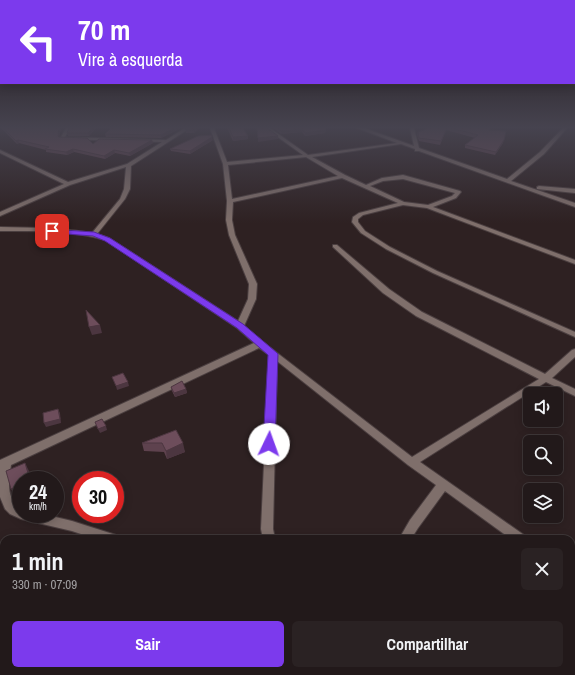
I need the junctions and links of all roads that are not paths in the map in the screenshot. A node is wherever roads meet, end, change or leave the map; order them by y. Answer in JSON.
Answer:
{"nodes":[{"id":1,"x":18,"y":160,"type":"edge"},
{"id":2,"x":137,"y":160,"type":"edge"},
{"id":3,"x":223,"y":160,"type":"edge"},
{"id":4,"x":271,"y":160,"type":"edge"},
{"id":5,"x":313,"y":160,"type":"edge"},
{"id":6,"x":446,"y":160,"type":"edge"},
{"id":7,"x":534,"y":160,"type":"edge"},
{"id":8,"x":225,"y":164,"type":"junction"},
{"id":9,"x":129,"y":165,"type":"junction"},
{"id":10,"x":343,"y":176,"type":"junction"},
{"id":11,"x":509,"y":180,"type":"junction"},
{"id":12,"x":68,"y":184,"type":"junction"},
{"id":13,"x":367,"y":186,"type":"junction"},
{"id":14,"x":575,"y":191,"type":"edge"},
{"id":15,"x":230,"y":201,"type":"junction"},
{"id":16,"x":403,"y":203,"type":"junction"},
{"id":17,"x":575,"y":205,"type":"edge"},
{"id":18,"x":428,"y":207,"type":"junction"},
{"id":19,"x":0,"y":214,"type":"edge"},
{"id":20,"x":0,"y":229,"type":"edge"},
{"id":21,"x":94,"y":234,"type":"junction"},
{"id":22,"x":335,"y":246,"type":"dead end"},
{"id":23,"x":575,"y":262,"type":"edge"},
{"id":24,"x":240,"y":326,"type":"junction"},
{"id":25,"x":575,"y":335,"type":"edge"},
{"id":26,"x":260,"y":344,"type":"junction"},
{"id":27,"x":575,"y":352,"type":"edge"},
{"id":28,"x":273,"y":354,"type":"junction"},
{"id":29,"x":545,"y":379,"type":"junction"},
{"id":30,"x":575,"y":393,"type":"edge"},
{"id":31,"x":412,"y":462,"type":"junction"},
{"id":32,"x":3,"y":464,"type":"edge"},
{"id":33,"x":443,"y":485,"type":"junction"},
{"id":34,"x":12,"y":511,"type":"edge"},
{"id":35,"x":59,"y":523,"type":"edge"},
{"id":36,"x":100,"y":535,"type":"edge"},
{"id":37,"x":268,"y":535,"type":"edge"},
{"id":38,"x":407,"y":535,"type":"edge"},
{"id":39,"x":514,"y":535,"type":"edge"}],
"edges":[{"from":1,"to":12,"type":"street"},
{"from":2,"to":9,"type":"street"},
{"from":3,"to":8,"type":"street"},
{"from":4,"to":8,"type":"street"},
{"from":5,"to":10,"type":"street"},
{"from":6,"to":11,"type":"street"},
{"from":7,"to":11,"type":"street"},
{"from":8,"to":15,"type":"street"},
{"from":9,"to":12,"type":"street"},
{"from":9,"to":21,"type":"street"},
{"from":10,"to":13,"type":"street"},
{"from":10,"to":15,"type":"street"},
{"from":11,"to":14,"type":"street"},
{"from":11,"to":17,"type":"street"},
{"from":12,"to":19,"type":"street"},
{"from":13,"to":16,"type":"street"},
{"from":13,"to":18,"type":"street"},
{"from":15,"to":24,"type":"street"},
{"from":16,"to":18,"type":"street"},
{"from":16,"to":25,"type":"street"},
{"from":18,"to":23,"type":"street"},
{"from":20,"to":21,"type":"street"},
{"from":21,"to":24,"type":"street"},
{"from":22,"to":29,"type":"street"},
{"from":24,"to":26,"type":"street"},
{"from":26,"to":28,"type":"street"},
{"from":26,"to":32,"type":"street"},
{"from":27,"to":29,"type":"street"},
{"from":28,"to":31,"type":"street"},
{"from":28,"to":37,"type":"street"},
{"from":29,"to":30,"type":"street"},
{"from":29,"to":31,"type":"street"},
{"from":31,"to":33,"type":"street"},
{"from":32,"to":34,"type":"street"},
{"from":33,"to":38,"type":"street"},
{"from":33,"to":39,"type":"street"},
{"from":35,"to":36,"type":"street"}]}
